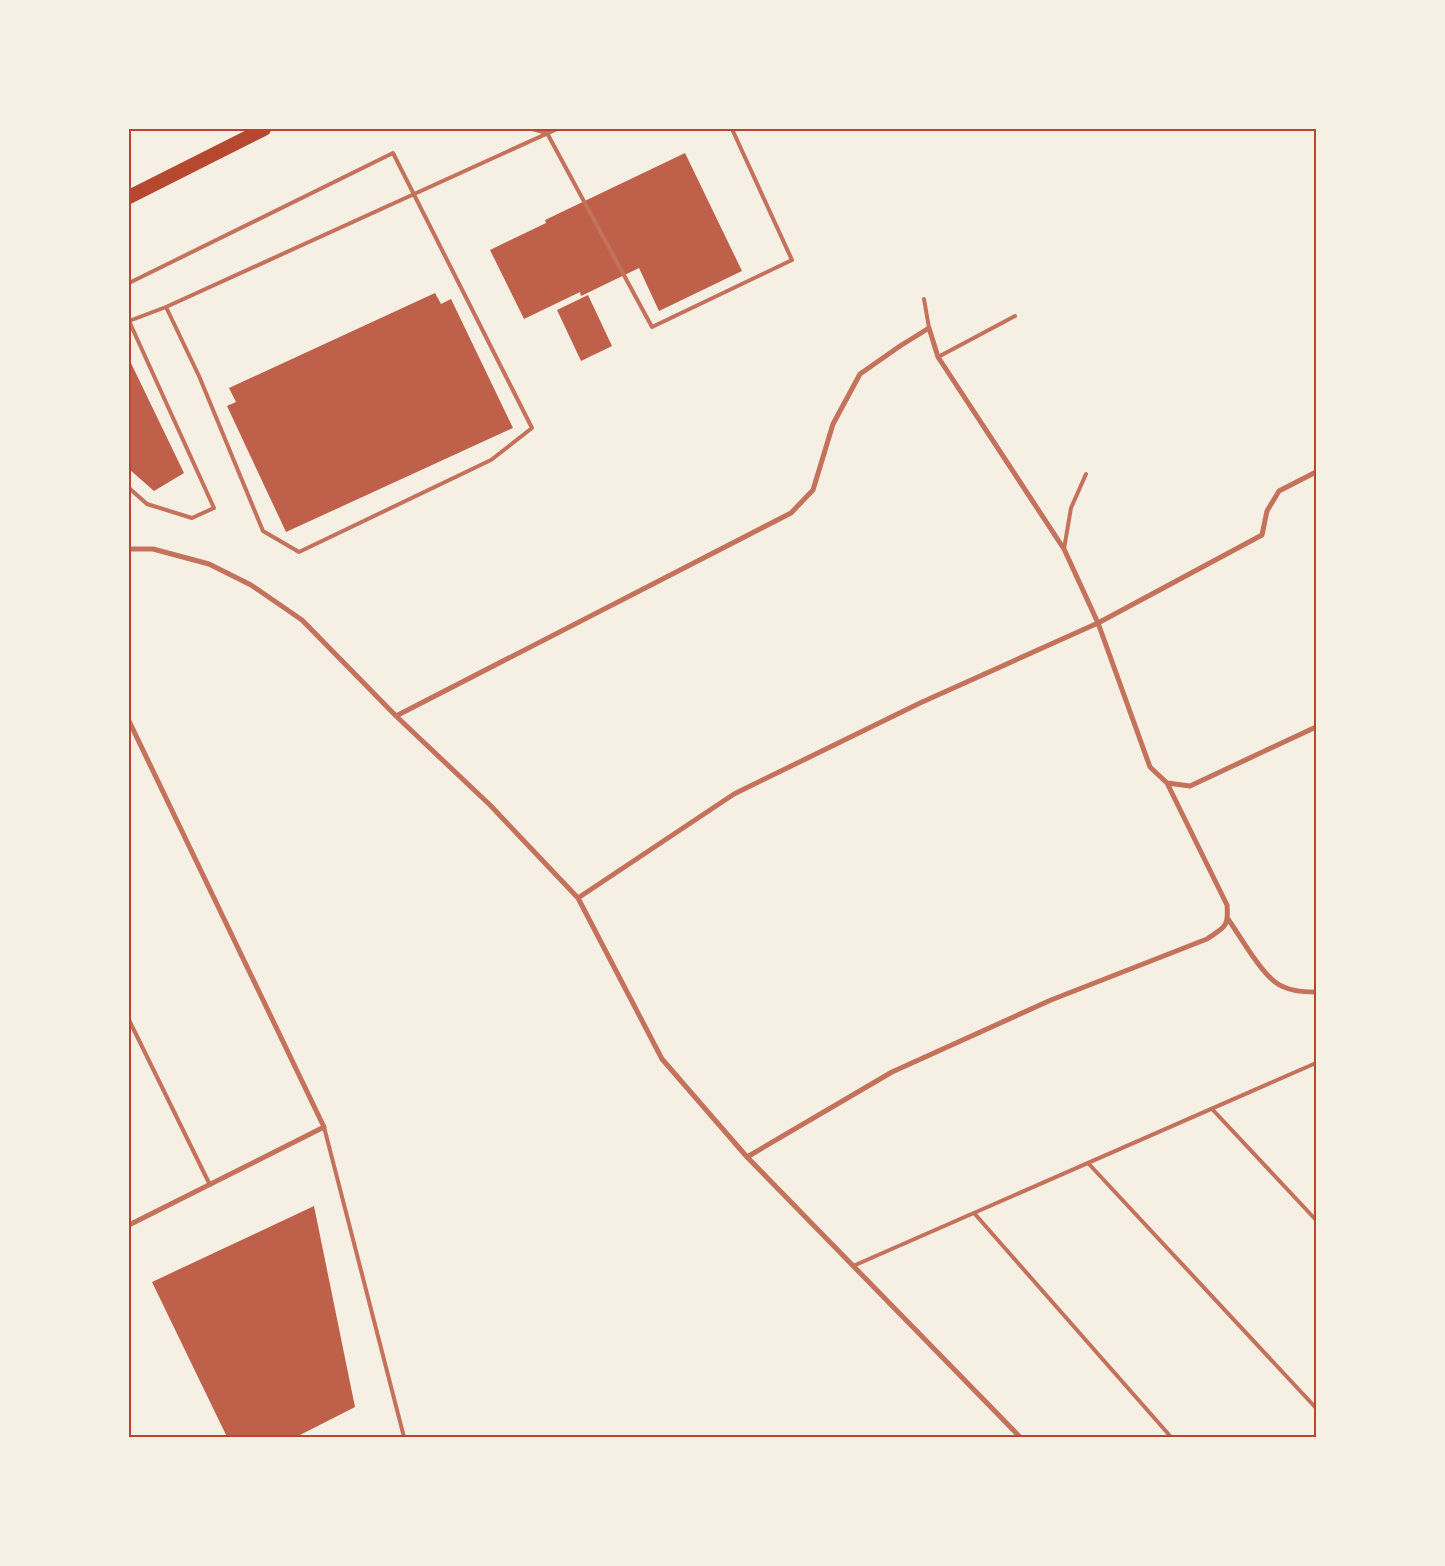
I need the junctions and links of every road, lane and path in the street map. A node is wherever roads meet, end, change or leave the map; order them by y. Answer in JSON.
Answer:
{"nodes":[{"id":1,"x":264,"y":129,"type":"edge"},
{"id":2,"x":532,"y":129,"type":"edge"},
{"id":3,"x":557,"y":129,"type":"edge"},
{"id":4,"x":732,"y":129,"type":"edge"},
{"id":5,"x":548,"y":133,"type":"junction"},
{"id":6,"x":414,"y":195,"type":"junction"},
{"id":7,"x":129,"y":197,"type":"edge"},
{"id":8,"x":129,"y":283,"type":"edge"},
{"id":9,"x":924,"y":298,"type":"dead end"},
{"id":10,"x":166,"y":307,"type":"junction"},
{"id":11,"x":1015,"y":316,"type":"dead end"},
{"id":12,"x":129,"y":321,"type":"edge"},
{"id":13,"x":929,"y":328,"type":"junction"},
{"id":14,"x":938,"y":357,"type":"junction"},
{"id":15,"x":1316,"y":472,"type":"edge"},
{"id":16,"x":1086,"y":474,"type":"dead end"},
{"id":17,"x":129,"y":488,"type":"edge"},
{"id":18,"x":129,"y":548,"type":"edge"},
{"id":19,"x":1064,"y":549,"type":"junction"},
{"id":20,"x":1098,"y":623,"type":"junction"},
{"id":21,"x":396,"y":716,"type":"junction"},
{"id":22,"x":129,"y":721,"type":"edge"},
{"id":23,"x":1316,"y":727,"type":"edge"},
{"id":24,"x":1167,"y":783,"type":"junction"},
{"id":25,"x":578,"y":898,"type":"junction"},
{"id":26,"x":1228,"y":919,"type":"junction"},
{"id":27,"x":1316,"y":992,"type":"edge"},
{"id":28,"x":129,"y":1020,"type":"edge"},
{"id":29,"x":1316,"y":1063,"type":"edge"},
{"id":30,"x":1212,"y":1109,"type":"junction"},
{"id":31,"x":324,"y":1127,"type":"junction"},
{"id":32,"x":747,"y":1156,"type":"junction"},
{"id":33,"x":1088,"y":1163,"type":"junction"},
{"id":34,"x":210,"y":1185,"type":"junction"},
{"id":35,"x":974,"y":1213,"type":"junction"},
{"id":36,"x":1316,"y":1220,"type":"edge"},
{"id":37,"x":129,"y":1225,"type":"edge"},
{"id":38,"x":853,"y":1266,"type":"junction"},
{"id":39,"x":1316,"y":1408,"type":"edge"},
{"id":40,"x":404,"y":1437,"type":"edge"},
{"id":41,"x":1020,"y":1437,"type":"edge"},
{"id":42,"x":1171,"y":1437,"type":"edge"}],
"edges":[{"from":1,"to":7,"type":"highway"},
{"from":2,"to":5,"type":"lane"},
{"from":3,"to":5,"type":"lane"},
{"from":4,"to":5,"type":"lane"},
{"from":5,"to":6,"type":"lane"},
{"from":6,"to":8,"type":"lane"},
{"from":6,"to":10,"type":"lane"},
{"from":6,"to":10,"type":"lane"},
{"from":9,"to":13,"type":"lane"},
{"from":10,"to":12,"type":"lane"},
{"from":11,"to":14,"type":"lane"},
{"from":12,"to":17,"type":"lane"},
{"from":13,"to":14,"type":"street"},
{"from":13,"to":21,"type":"street"},
{"from":14,"to":19,"type":"street"},
{"from":15,"to":20,"type":"street"},
{"from":16,"to":19,"type":"lane"},
{"from":18,"to":21,"type":"street"},
{"from":19,"to":20,"type":"street"},
{"from":20,"to":24,"type":"street"},
{"from":20,"to":25,"type":"street"},
{"from":21,"to":25,"type":"street"},
{"from":22,"to":31,"type":"street"},
{"from":23,"to":24,"type":"street"},
{"from":24,"to":26,"type":"street"},
{"from":25,"to":32,"type":"street"},
{"from":26,"to":27,"type":"street"},
{"from":26,"to":32,"type":"street"},
{"from":28,"to":34,"type":"lane"},
{"from":29,"to":30,"type":"lane"},
{"from":30,"to":33,"type":"lane"},
{"from":30,"to":36,"type":"lane"},
{"from":31,"to":34,"type":"street"},
{"from":31,"to":40,"type":"lane"},
{"from":32,"to":38,"type":"street"},
{"from":33,"to":35,"type":"lane"},
{"from":33,"to":39,"type":"lane"},
{"from":34,"to":37,"type":"street"},
{"from":35,"to":38,"type":"lane"},
{"from":35,"to":42,"type":"lane"},
{"from":38,"to":41,"type":"street"}]}
